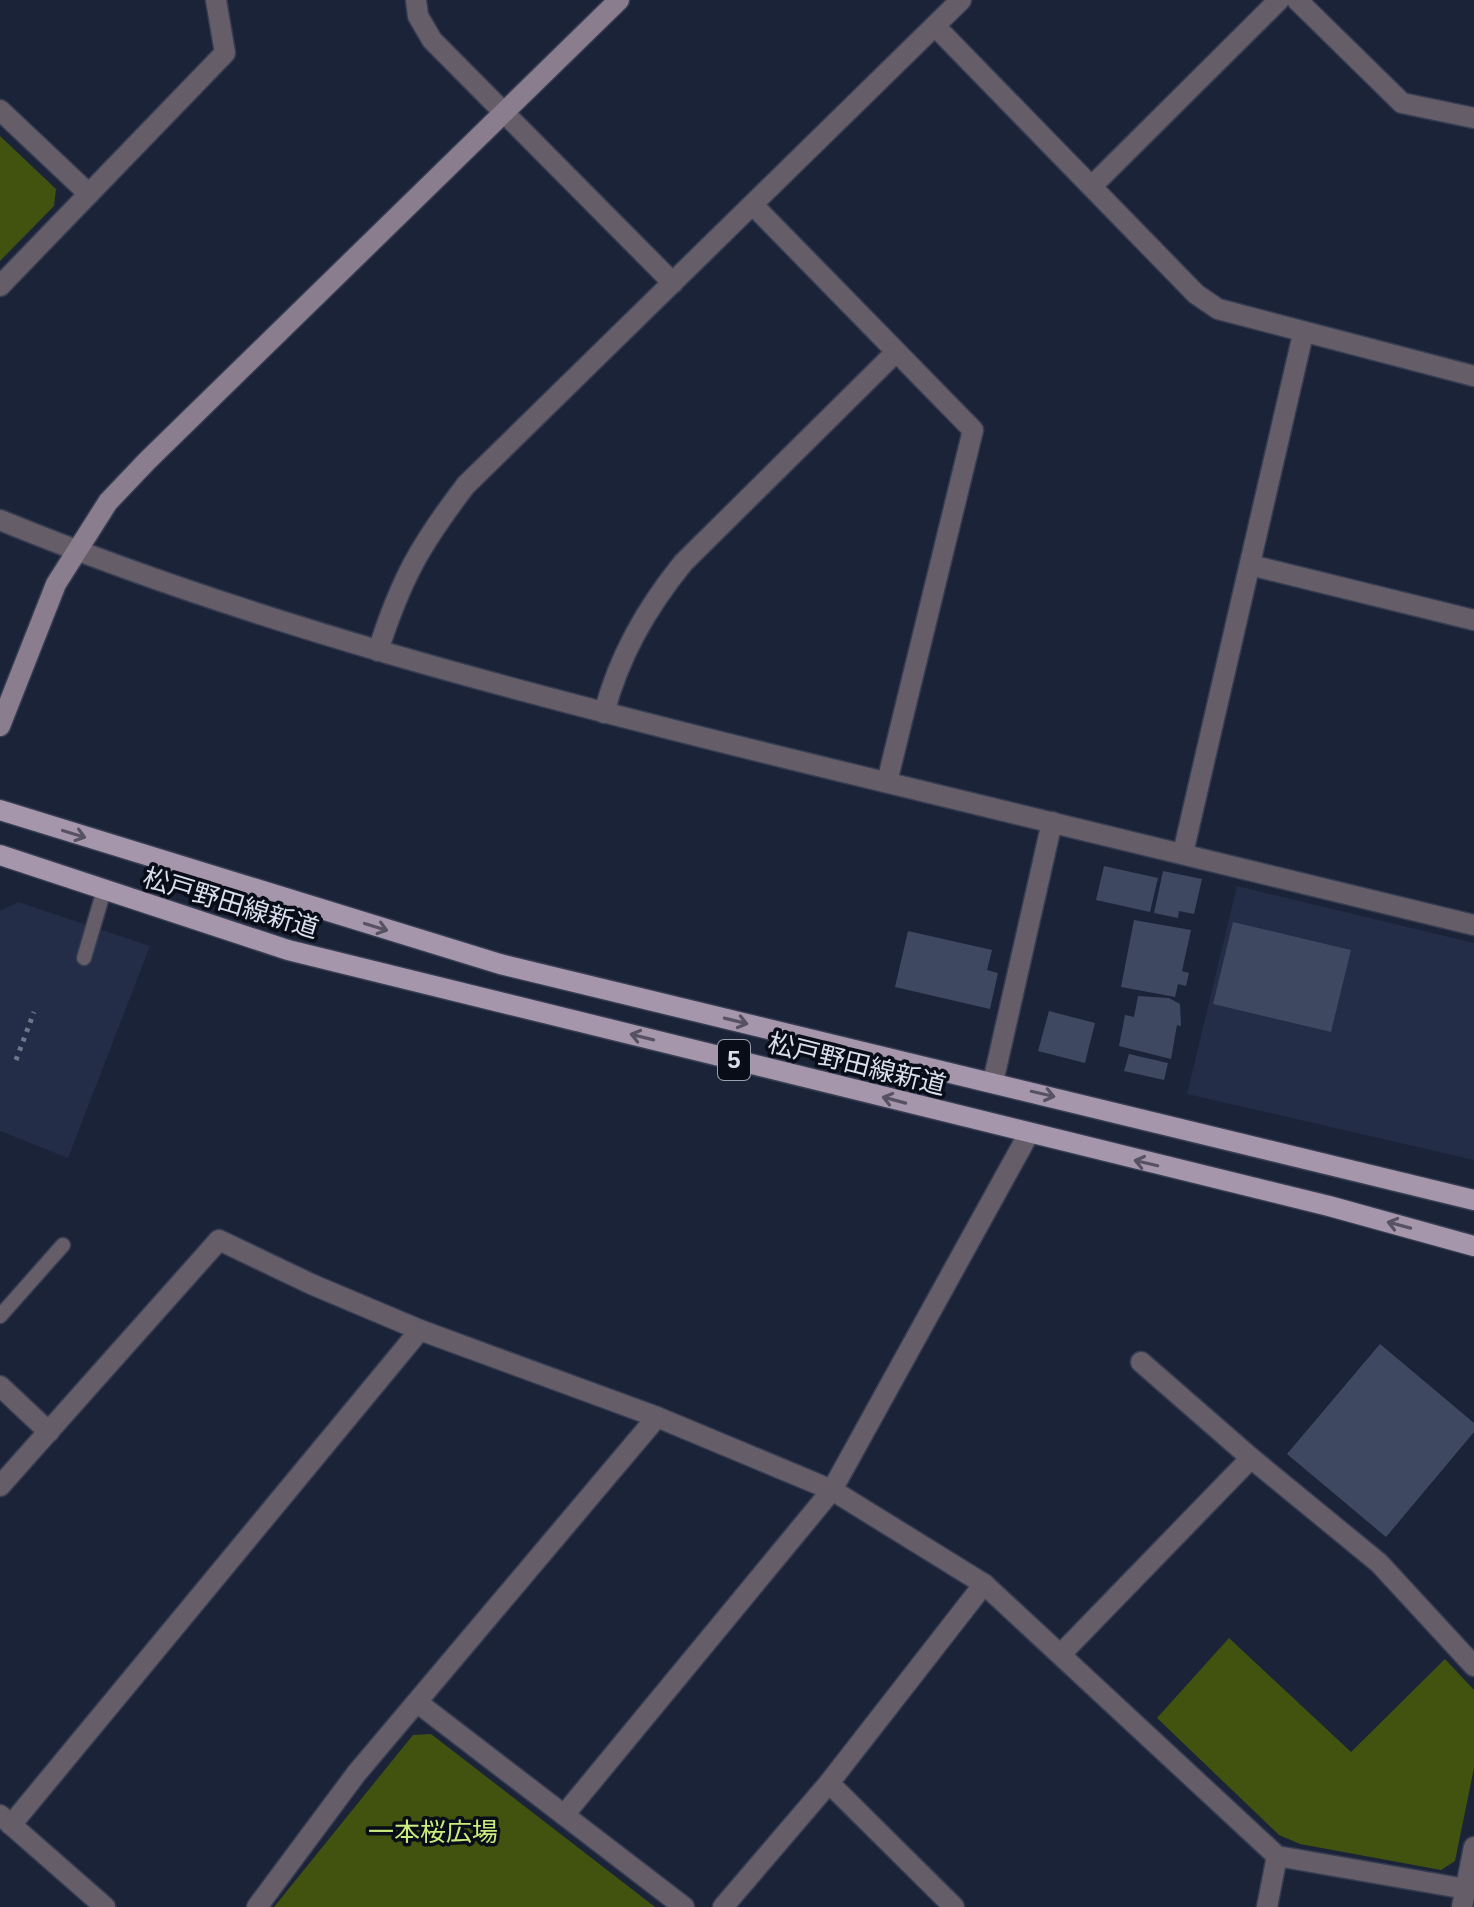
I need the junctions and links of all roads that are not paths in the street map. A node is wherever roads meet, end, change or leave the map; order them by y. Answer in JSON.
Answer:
{"nodes":[{"id":1,"x":216,"y":0,"type":"edge"},
{"id":2,"x":416,"y":0,"type":"edge"},
{"id":3,"x":619,"y":0,"type":"edge"},
{"id":4,"x":961,"y":0,"type":"edge"},
{"id":5,"x":1279,"y":0,"type":"edge"},
{"id":6,"x":1297,"y":0,"type":"edge"},
{"id":7,"x":935,"y":26,"type":"junction"},
{"id":8,"x":0,"y":110,"type":"edge"},
{"id":9,"x":504,"y":114,"type":"junction"},
{"id":10,"x":1474,"y":118,"type":"edge"},
{"id":11,"x":1092,"y":186,"type":"junction"},
{"id":12,"x":89,"y":194,"type":"junction"},
{"id":13,"x":754,"y":206,"type":"junction"},
{"id":14,"x":673,"y":283,"type":"junction"},
{"id":15,"x":0,"y":286,"type":"edge"},
{"id":16,"x":1303,"y":334,"type":"junction"},
{"id":17,"x":896,"y":352,"type":"junction"},
{"id":18,"x":1474,"y":376,"type":"edge"},
{"id":19,"x":0,"y":520,"type":"edge"},
{"id":20,"x":76,"y":550,"type":"junction"},
{"id":21,"x":1250,"y":565,"type":"junction"},
{"id":22,"x":1474,"y":620,"type":"edge"},
{"id":23,"x":378,"y":651,"type":"junction"},
{"id":24,"x":604,"y":713,"type":"junction"},
{"id":25,"x":0,"y":726,"type":"edge"},
{"id":26,"x":887,"y":782,"type":"junction"},
{"id":27,"x":0,"y":810,"type":"edge"},
{"id":28,"x":1052,"y":822,"type":"junction"},
{"id":29,"x":1183,"y":853,"type":"junction"},
{"id":30,"x":0,"y":855,"type":"edge"},
{"id":31,"x":104,"y":890,"type":"junction"},
{"id":32,"x":1474,"y":925,"type":"edge"},
{"id":33,"x":84,"y":958,"type":"dead end"},
{"id":34,"x":993,"y":1082,"type":"junction"},
{"id":35,"x":1028,"y":1135,"type":"junction"},
{"id":36,"x":1474,"y":1200,"type":"edge"},
{"id":37,"x":63,"y":1245,"type":"dead end"},
{"id":38,"x":1474,"y":1246,"type":"edge"},
{"id":39,"x":0,"y":1316,"type":"edge"},
{"id":40,"x":420,"y":1330,"type":"junction"},
{"id":41,"x":1141,"y":1362,"type":"dead end"},
{"id":42,"x":0,"y":1386,"type":"edge"},
{"id":43,"x":657,"y":1417,"type":"junction"},
{"id":44,"x":49,"y":1432,"type":"junction"},
{"id":45,"x":1251,"y":1458,"type":"junction"},
{"id":46,"x":0,"y":1486,"type":"edge"},
{"id":47,"x":832,"y":1490,"type":"junction"},
{"id":48,"x":984,"y":1584,"type":"junction"},
{"id":49,"x":1062,"y":1653,"type":"junction"},
{"id":50,"x":1474,"y":1666,"type":"edge"},
{"id":51,"x":418,"y":1703,"type":"junction"},
{"id":52,"x":829,"y":1783,"type":"junction"},
{"id":53,"x":564,"y":1815,"type":"junction"},
{"id":54,"x":6,"y":1820,"type":"edge"},
{"id":55,"x":1474,"y":1847,"type":"edge"},
{"id":56,"x":1277,"y":1856,"type":"junction"},
{"id":57,"x":1464,"y":1898,"type":"edge"},
{"id":58,"x":105,"y":1907,"type":"edge"},
{"id":59,"x":257,"y":1907,"type":"edge"},
{"id":60,"x":684,"y":1907,"type":"edge"},
{"id":61,"x":723,"y":1907,"type":"edge"},
{"id":62,"x":954,"y":1907,"type":"edge"},
{"id":63,"x":1267,"y":1907,"type":"edge"}],
"edges":[{"from":1,"to":12,"type":"street"},
{"from":2,"to":9,"type":"street"},
{"from":3,"to":9,"type":"street"},
{"from":4,"to":7,"type":"street"},
{"from":5,"to":11,"type":"street"},
{"from":6,"to":10,"type":"street"},
{"from":7,"to":11,"type":"street"},
{"from":7,"to":13,"type":"street"},
{"from":8,"to":12,"type":"street"},
{"from":9,"to":14,"type":"street"},
{"from":9,"to":20,"type":"street"},
{"from":11,"to":16,"type":"street"},
{"from":12,"to":15,"type":"street"},
{"from":13,"to":14,"type":"street"},
{"from":13,"to":17,"type":"street"},
{"from":14,"to":23,"type":"street"},
{"from":16,"to":18,"type":"street"},
{"from":16,"to":21,"type":"street"},
{"from":17,"to":24,"type":"street"},
{"from":17,"to":26,"type":"street"},
{"from":19,"to":20,"type":"street"},
{"from":20,"to":23,"type":"street"},
{"from":20,"to":25,"type":"street"},
{"from":21,"to":22,"type":"street"},
{"from":21,"to":29,"type":"street"},
{"from":23,"to":24,"type":"street"},
{"from":24,"to":26,"type":"street"},
{"from":26,"to":28,"type":"street"},
{"from":27,"to":34,"type":"main road","name":"松戸野田線新道","number":"5","one_way":true},
{"from":28,"to":29,"type":"street"},
{"from":28,"to":34,"type":"street"},
{"from":29,"to":32,"type":"street"},
{"from":30,"to":31,"type":"main road","name":"松戸野田線新道","number":"5"},
{"from":31,"to":33,"type":"lane"},
{"from":35,"to":31,"type":"main road","name":"松戸野田線新道","number":"5","one_way":true},
{"from":34,"to":36,"type":"main road","name":"松戸野田線新道","number":"5","one_way":true},
{"from":38,"to":35,"type":"main road","name":"松戸野田線新道","number":"5","one_way":true},
{"from":35,"to":47,"type":"street"},
{"from":37,"to":39,"type":"lane"},
{"from":40,"to":43,"type":"street"},
{"from":40,"to":44,"type":"street"},
{"from":40,"to":54,"type":"street"},
{"from":41,"to":45,"type":"street"},
{"from":42,"to":44,"type":"street"},
{"from":43,"to":47,"type":"street"},
{"from":43,"to":51,"type":"street"},
{"from":44,"to":46,"type":"street"},
{"from":45,"to":49,"type":"street"},
{"from":45,"to":50,"type":"street"},
{"from":47,"to":48,"type":"street"},
{"from":47,"to":53,"type":"street"},
{"from":48,"to":49,"type":"street"},
{"from":48,"to":52,"type":"street"},
{"from":49,"to":56,"type":"street"},
{"from":51,"to":53,"type":"street"},
{"from":51,"to":59,"type":"street"},
{"from":52,"to":61,"type":"street"},
{"from":52,"to":62,"type":"street"},
{"from":53,"to":60,"type":"street"},
{"from":54,"to":58,"type":"street"},
{"from":55,"to":57,"type":"street"},
{"from":56,"to":57,"type":"street"},
{"from":56,"to":63,"type":"street"}]}
